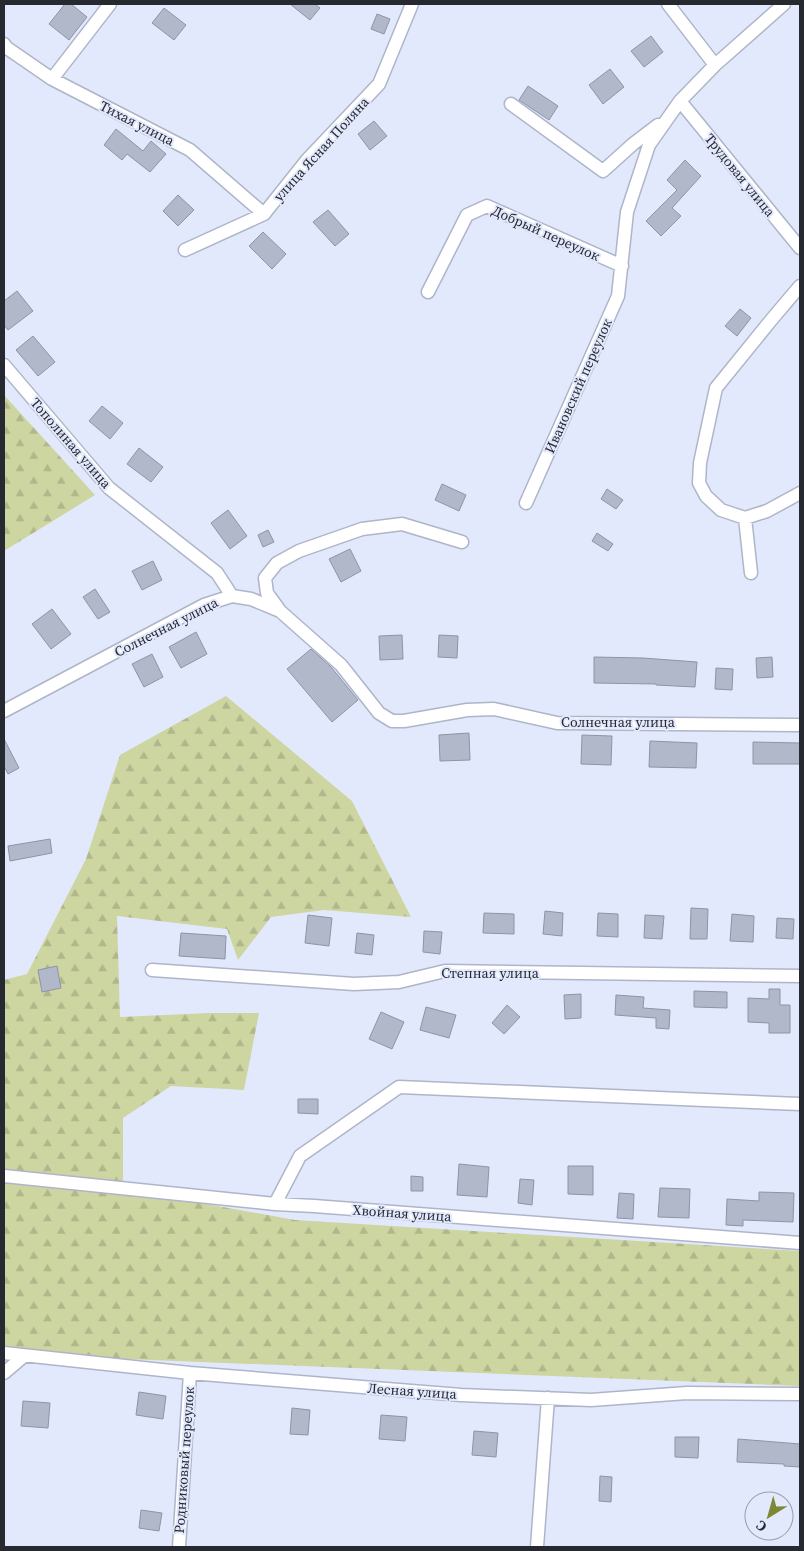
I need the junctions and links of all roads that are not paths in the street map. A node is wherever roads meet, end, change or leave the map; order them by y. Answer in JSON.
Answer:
{"nodes":[{"id":1,"x":110,"y":4,"type":"edge"},
{"id":2,"x":412,"y":4,"type":"edge"},
{"id":3,"x":668,"y":4,"type":"edge"},
{"id":4,"x":784,"y":4,"type":"edge"},
{"id":5,"x":4,"y":44,"type":"edge"},
{"id":6,"x":715,"y":65,"type":"junction"},
{"id":7,"x":52,"y":79,"type":"junction"},
{"id":8,"x":680,"y":101,"type":"junction"},
{"id":9,"x":511,"y":104,"type":"dead end"},
{"id":10,"x":667,"y":120,"type":"junction"},
{"id":11,"x":264,"y":214,"type":"junction"},
{"id":12,"x":800,"y":248,"type":"edge"},
{"id":13,"x":185,"y":250,"type":"dead end"},
{"id":14,"x":622,"y":266,"type":"junction"},
{"id":15,"x":800,"y":286,"type":"edge"},
{"id":16,"x":428,"y":292,"type":"dead end"},
{"id":17,"x":4,"y":365,"type":"edge"},
{"id":18,"x":800,"y":493,"type":"edge"},
{"id":19,"x":526,"y":504,"type":"dead end"},
{"id":20,"x":745,"y":518,"type":"junction"},
{"id":21,"x":462,"y":542,"type":"dead end"},
{"id":22,"x":751,"y":573,"type":"dead end"},
{"id":23,"x":232,"y":596,"type":"junction"},
{"id":24,"x":280,"y":610,"type":"junction"},
{"id":25,"x":4,"y":711,"type":"edge"},
{"id":26,"x":800,"y":725,"type":"edge"},
{"id":27,"x":152,"y":970,"type":"dead end"},
{"id":28,"x":800,"y":976,"type":"edge"},
{"id":29,"x":800,"y":1104,"type":"edge"},
{"id":30,"x":4,"y":1176,"type":"edge"},
{"id":31,"x":275,"y":1204,"type":"junction"},
{"id":32,"x":800,"y":1243,"type":"edge"},
{"id":33,"x":4,"y":1354,"type":"edge"},
{"id":34,"x":24,"y":1356,"type":"junction"},
{"id":35,"x":4,"y":1373,"type":"edge"},
{"id":36,"x":190,"y":1373,"type":"junction"},
{"id":37,"x":800,"y":1394,"type":"edge"},
{"id":38,"x":548,"y":1398,"type":"junction"},
{"id":39,"x":179,"y":1547,"type":"edge"},
{"id":40,"x":536,"y":1547,"type":"edge"}],
"edges":[{"from":1,"to":7,"type":"street"},
{"from":2,"to":11,"type":"street","name":"улица Ясная Поляна"},
{"from":3,"to":6,"type":"street"},
{"from":4,"to":6,"type":"street","name":"Ивановский переулок"},
{"from":5,"to":7,"type":"street","name":"Тихая улица"},
{"from":6,"to":8,"type":"street","name":"Ивановский переулок"},
{"from":7,"to":11,"type":"street","name":"Тихая улица"},
{"from":8,"to":10,"type":"street","name":"Ивановский переулок"},
{"from":8,"to":12,"type":"street","name":"Трудовая улица"},
{"from":9,"to":10,"type":"street"},
{"from":10,"to":14,"type":"street","name":"Ивановский переулок"},
{"from":11,"to":13,"type":"street","name":"улица Ясная Поляна"},
{"from":14,"to":16,"type":"street","name":"Добрый переулок"},
{"from":14,"to":19,"type":"street","name":"Ивановский переулок"},
{"from":15,"to":20,"type":"street"},
{"from":17,"to":23,"type":"street","name":"Тополиная улица"},
{"from":18,"to":20,"type":"street"},
{"from":20,"to":22,"type":"street"},
{"from":21,"to":24,"type":"street"},
{"from":23,"to":24,"type":"street","name":"Солнечная улица"},
{"from":23,"to":25,"type":"street","name":"Солнечная улица"},
{"from":24,"to":26,"type":"street","name":"Солнечная улица"},
{"from":27,"to":28,"type":"street","name":"Степная улица"},
{"from":29,"to":31,"type":"street"},
{"from":30,"to":31,"type":"street","name":"Хвойная улица"},
{"from":31,"to":32,"type":"street","name":"Хвойная улица"},
{"from":33,"to":34,"type":"street","name":"Лесная улица"},
{"from":34,"to":35,"type":"street"},
{"from":34,"to":36,"type":"street","name":"Лесная улица"},
{"from":36,"to":38,"type":"street","name":"Лесная улица"},
{"from":36,"to":39,"type":"street","name":"Родниковый переулок"},
{"from":37,"to":38,"type":"street","name":"Лесная улица"},
{"from":38,"to":40,"type":"street"}]}
